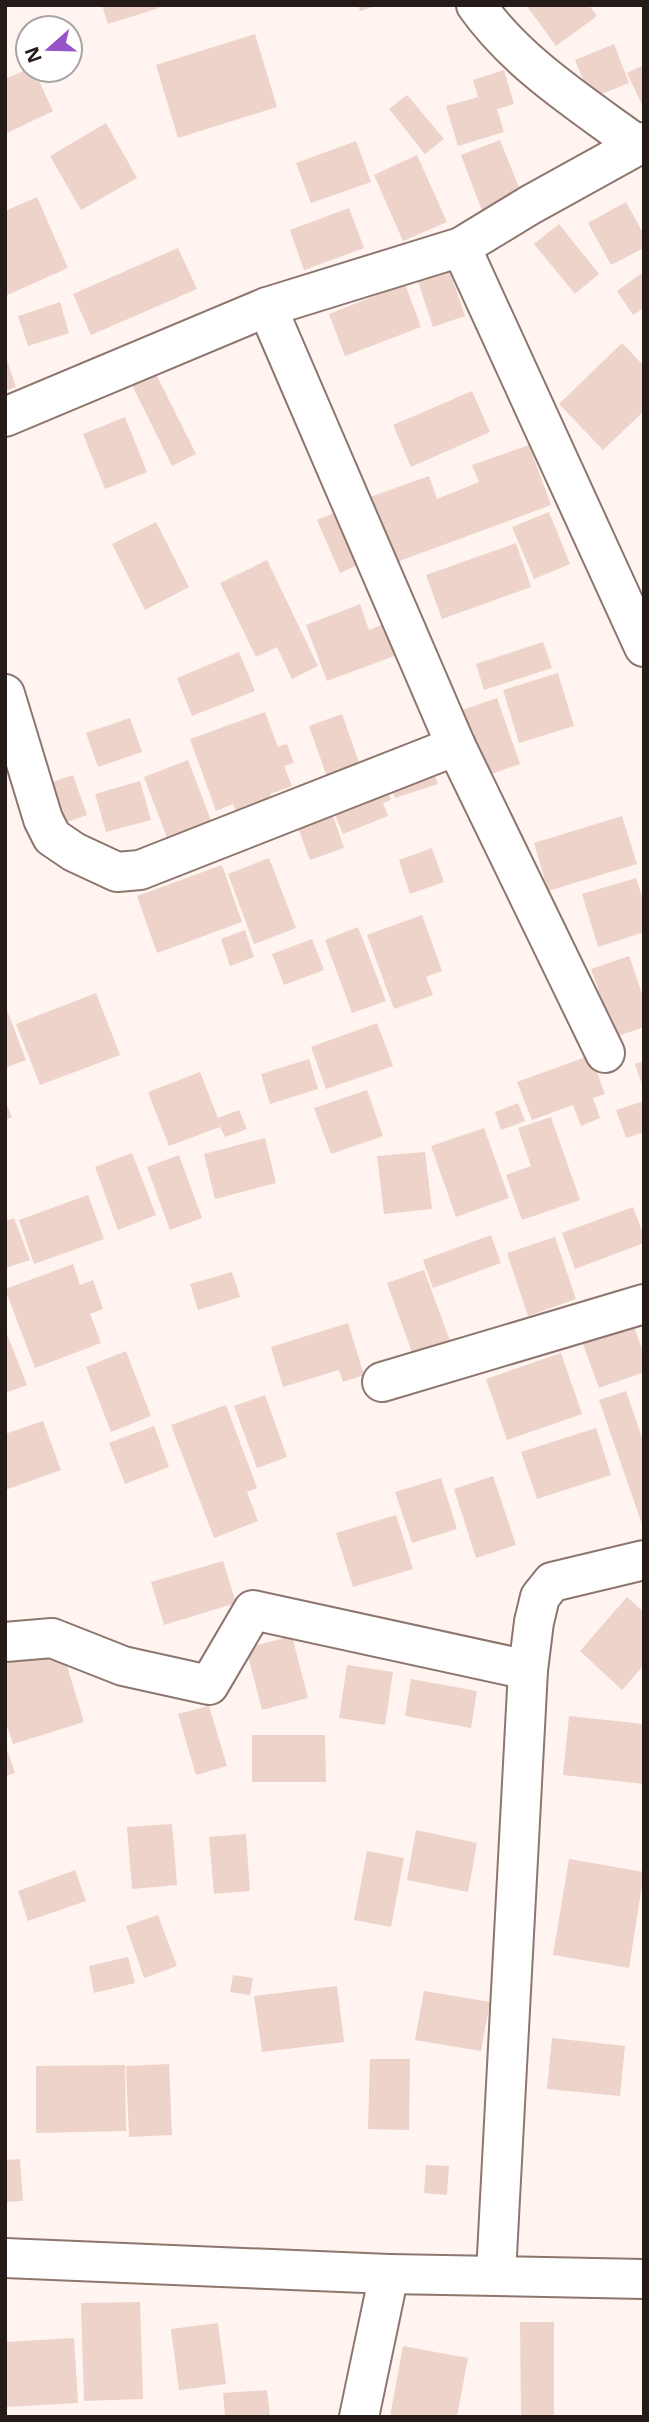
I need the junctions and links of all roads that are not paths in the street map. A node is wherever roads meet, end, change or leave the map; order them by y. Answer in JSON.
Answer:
{"nodes":[{"id":1,"x":476,"y":5,"type":"edge"},
{"id":2,"x":640,"y":143,"type":"edge"},
{"id":3,"x":461,"y":247,"type":"junction"},
{"id":4,"x":267,"y":307,"type":"junction"},
{"id":5,"x":5,"y":417,"type":"edge"},
{"id":6,"x":644,"y":647,"type":"edge"},
{"id":7,"x":5,"y":694,"type":"edge"},
{"id":8,"x":456,"y":746,"type":"junction"},
{"id":9,"x":605,"y":1053,"type":"dead end"},
{"id":10,"x":644,"y":1304,"type":"edge"},
{"id":11,"x":382,"y":1382,"type":"dead end"},
{"id":12,"x":644,"y":1560,"type":"edge"},
{"id":13,"x":5,"y":1642,"type":"edge"},
{"id":14,"x":528,"y":1670,"type":"junction"},
{"id":15,"x":5,"y":2258,"type":"edge"},
{"id":16,"x":389,"y":2274,"type":"junction"},
{"id":17,"x":496,"y":2274,"type":"junction"},
{"id":18,"x":644,"y":2279,"type":"edge"},
{"id":19,"x":359,"y":2417,"type":"edge"}],
"edges":[{"from":1,"to":2,"type":"street"},
{"from":2,"to":3,"type":"street"},
{"from":3,"to":4,"type":"street"},
{"from":3,"to":6,"type":"street"},
{"from":4,"to":5,"type":"street"},
{"from":4,"to":8,"type":"street"},
{"from":7,"to":8,"type":"street"},
{"from":8,"to":9,"type":"street"},
{"from":10,"to":11,"type":"street"},
{"from":12,"to":14,"type":"street"},
{"from":13,"to":14,"type":"street"},
{"from":14,"to":17,"type":"street"},
{"from":15,"to":16,"type":"street"},
{"from":16,"to":17,"type":"street"},
{"from":16,"to":19,"type":"street"},
{"from":17,"to":18,"type":"street"}]}
